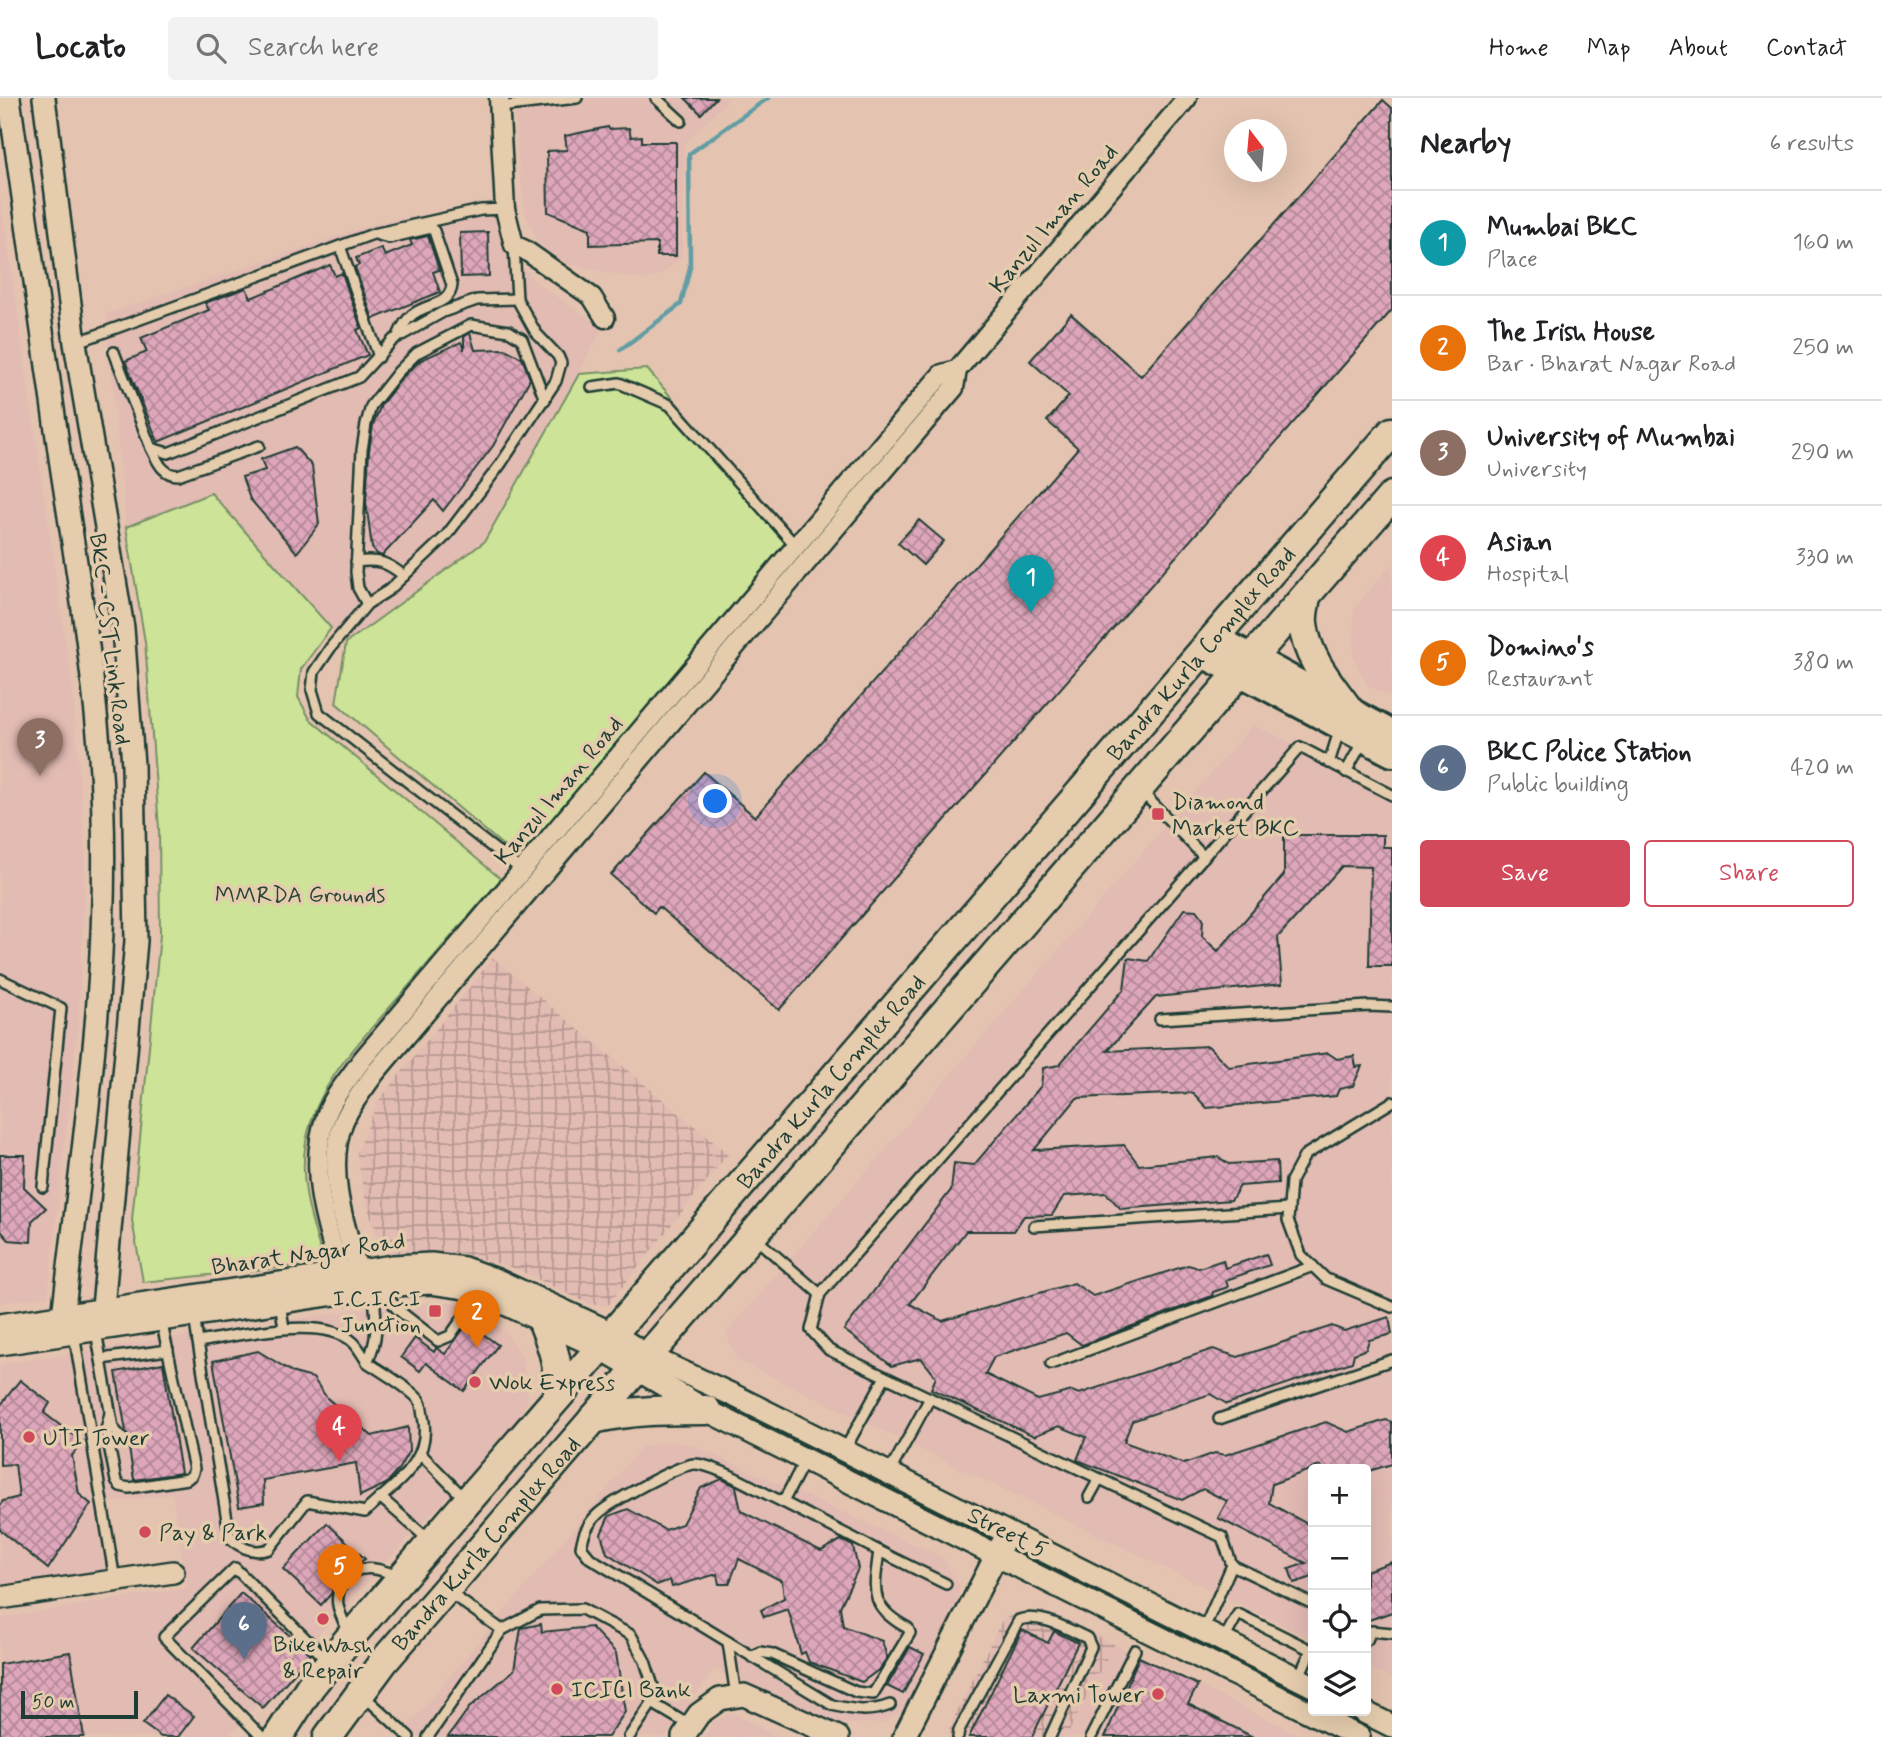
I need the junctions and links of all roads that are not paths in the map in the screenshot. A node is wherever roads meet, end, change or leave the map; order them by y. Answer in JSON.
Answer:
{"nodes":[{"id":1,"x":9,"y":98,"type":"edge"},
{"id":2,"x":44,"y":98,"type":"edge"},
{"id":3,"x":578,"y":98,"type":"edge"},
{"id":4,"x":656,"y":98,"type":"edge"},
{"id":5,"x":1187,"y":98,"type":"edge"},
{"id":6,"x":531,"y":101,"type":"edge"},
{"id":7,"x":499,"y":102,"type":"edge"},
{"id":8,"x":681,"y":121,"type":"dead end"},
{"id":9,"x":505,"y":209,"type":"junction"},
{"id":10,"x":373,"y":234,"type":"junction"},
{"id":11,"x":514,"y":245,"type":"junction"},
{"id":12,"x":340,"y":246,"type":"junction"},
{"id":13,"x":70,"y":295,"type":"junction"},
{"id":14,"x":517,"y":299,"type":"junction"},
{"id":15,"x":37,"y":302,"type":"junction"},
{"id":16,"x":605,"y":318,"type":"dead end"},
{"id":17,"x":398,"y":336,"type":"junction"},
{"id":18,"x":75,"y":343,"type":"junction"},
{"id":19,"x":114,"y":352,"type":"dead end"},
{"id":20,"x":379,"y":357,"type":"junction"},
{"id":21,"x":957,"y":370,"type":"junction"},
{"id":22,"x":592,"y":387,"type":"dead end"},
{"id":23,"x":545,"y":400,"type":"junction"},
{"id":24,"x":1392,"y":432,"type":"edge"},
{"id":25,"x":260,"y":446,"type":"dead end"},
{"id":26,"x":151,"y":448,"type":"junction"},
{"id":27,"x":1392,"y":496,"type":"edge"},
{"id":28,"x":796,"y":546,"type":"junction"},
{"id":29,"x":810,"y":558,"type":"junction"},
{"id":30,"x":356,"y":562,"type":"junction"},
{"id":31,"x":404,"y":576,"type":"junction"},
{"id":32,"x":1306,"y":596,"type":"junction"},
{"id":33,"x":367,"y":604,"type":"junction"},
{"id":34,"x":1207,"y":646,"type":"junction"},
{"id":35,"x":1246,"y":665,"type":"junction"},
{"id":36,"x":1344,"y":718,"type":"junction"},
{"id":37,"x":1392,"y":733,"type":"edge"},
{"id":38,"x":1364,"y":739,"type":"junction"},
{"id":39,"x":1392,"y":754,"type":"edge"},
{"id":40,"x":1329,"y":763,"type":"junction"},
{"id":41,"x":1346,"y":772,"type":"junction"},
{"id":42,"x":1139,"y":788,"type":"junction"},
{"id":43,"x":1392,"y":795,"type":"edge"},
{"id":44,"x":134,"y":815,"type":"junction"},
{"id":45,"x":101,"y":816,"type":"junction"},
{"id":46,"x":1204,"y":857,"type":"junction"},
{"id":47,"x":522,"y":871,"type":"junction"},
{"id":48,"x":536,"y":883,"type":"junction"},
{"id":49,"x":0,"y":979,"type":"edge"},
{"id":50,"x":98,"y":980,"type":"junction"},
{"id":51,"x":132,"y":982,"type":"junction"},
{"id":52,"x":1392,"y":1007,"type":"edge"},
{"id":53,"x":1160,"y":1019,"type":"dead end"},
{"id":54,"x":1392,"y":1102,"type":"edge"},
{"id":55,"x":43,"y":1187,"type":"dead end"},
{"id":56,"x":1289,"y":1209,"type":"junction"},
{"id":57,"x":1034,"y":1226,"type":"dead end"},
{"id":58,"x":752,"y":1235,"type":"junction"},
{"id":59,"x":1313,"y":1266,"type":"junction"},
{"id":60,"x":360,"y":1284,"type":"junction"},
{"id":61,"x":480,"y":1294,"type":"junction"},
{"id":62,"x":820,"y":1294,"type":"junction"},
{"id":63,"x":280,"y":1302,"type":"junction"},
{"id":64,"x":1392,"y":1307,"type":"edge"},
{"id":65,"x":103,"y":1308,"type":"junction"},
{"id":66,"x":194,"y":1315,"type":"junction"},
{"id":67,"x":161,"y":1320,"type":"junction"},
{"id":68,"x":543,"y":1322,"type":"junction"},
{"id":69,"x":68,"y":1324,"type":"junction"},
{"id":70,"x":0,"y":1325,"type":"edge"},
{"id":71,"x":284,"y":1328,"type":"junction"},
{"id":72,"x":96,"y":1329,"type":"junction"},
{"id":73,"x":606,"y":1340,"type":"junction"},
{"id":74,"x":198,"y":1342,"type":"junction"},
{"id":75,"x":0,"y":1344,"type":"edge"},
{"id":76,"x":168,"y":1350,"type":"junction"},
{"id":77,"x":101,"y":1359,"type":"junction"},
{"id":78,"x":1392,"y":1360,"type":"edge"},
{"id":79,"x":367,"y":1362,"type":"junction"},
{"id":80,"x":642,"y":1363,"type":"junction"},
{"id":81,"x":1051,"y":1364,"type":"dead end"},
{"id":82,"x":885,"y":1377,"type":"junction"},
{"id":83,"x":558,"y":1396,"type":"junction"},
{"id":84,"x":930,"y":1398,"type":"junction"},
{"id":85,"x":706,"y":1410,"type":"junction"},
{"id":86,"x":110,"y":1413,"type":"junction"},
{"id":87,"x":593,"y":1419,"type":"junction"},
{"id":88,"x":1219,"y":1419,"type":"dead end"},
{"id":89,"x":122,"y":1438,"type":"dead end"},
{"id":90,"x":844,"y":1451,"type":"junction"},
{"id":91,"x":421,"y":1454,"type":"junction"},
{"id":92,"x":805,"y":1460,"type":"junction"},
{"id":93,"x":889,"y":1473,"type":"junction"},
{"id":94,"x":1099,"y":1479,"type":"junction"},
{"id":95,"x":380,"y":1497,"type":"junction"},
{"id":96,"x":1089,"y":1497,"type":"dead end"},
{"id":97,"x":467,"y":1501,"type":"junction"},
{"id":98,"x":783,"y":1502,"type":"junction"},
{"id":99,"x":1008,"y":1533,"type":"junction"},
{"id":100,"x":431,"y":1542,"type":"junction"},
{"id":101,"x":879,"y":1551,"type":"junction"},
{"id":102,"x":996,"y":1556,"type":"junction"},
{"id":103,"x":1232,"y":1565,"type":"junction"},
{"id":104,"x":173,"y":1572,"type":"dead end"},
{"id":105,"x":402,"y":1577,"type":"junction"},
{"id":106,"x":115,"y":1581,"type":"junction"},
{"id":107,"x":946,"y":1584,"type":"dead end"},
{"id":108,"x":445,"y":1590,"type":"junction"},
{"id":109,"x":0,"y":1598,"type":"edge"},
{"id":110,"x":1308,"y":1602,"type":"edge"},
{"id":111,"x":502,"y":1630,"type":"junction"},
{"id":112,"x":1203,"y":1631,"type":"junction"},
{"id":113,"x":1371,"y":1633,"type":"edge"},
{"id":114,"x":1392,"y":1633,"type":"edge"},
{"id":115,"x":351,"y":1636,"type":"junction"},
{"id":116,"x":1223,"y":1641,"type":"junction"},
{"id":117,"x":727,"y":1642,"type":"junction"},
{"id":118,"x":1135,"y":1650,"type":"dead end"},
{"id":119,"x":752,"y":1657,"type":"junction"},
{"id":120,"x":326,"y":1660,"type":"junction"},
{"id":121,"x":1306,"y":1683,"type":"edge"},
{"id":122,"x":360,"y":1692,"type":"junction"},
{"id":123,"x":737,"y":1697,"type":"junction"},
{"id":124,"x":652,"y":1703,"type":"junction"},
{"id":125,"x":890,"y":1705,"type":"dead end"},
{"id":126,"x":1371,"y":1716,"type":"edge"},
{"id":127,"x":1392,"y":1726,"type":"edge"},
{"id":128,"x":687,"y":1732,"type":"edge"},
{"id":129,"x":267,"y":1736,"type":"edge"},
{"id":130,"x":833,"y":1736,"type":"edge"},
{"id":131,"x":328,"y":1737,"type":"edge"},
{"id":132,"x":409,"y":1737,"type":"edge"},
{"id":133,"x":428,"y":1737,"type":"edge"},
{"id":134,"x":629,"y":1737,"type":"edge"},
{"id":135,"x":904,"y":1737,"type":"edge"},
{"id":136,"x":958,"y":1737,"type":"edge"},
{"id":137,"x":1050,"y":1737,"type":"edge"},
{"id":138,"x":1091,"y":1737,"type":"edge"},
{"id":139,"x":1359,"y":1737,"type":"edge"}],
"edges":[{"from":1,"to":15,"type":"street","name":"BKC - CST Link Road"},
{"from":2,"to":13,"type":"street","name":"BKC - CST Link Road"},
{"from":3,"to":6,"type":"lane"},
{"from":4,"to":8,"type":"lane"},
{"from":5,"to":21,"type":"street","name":"Kanzul Iman Road"},
{"from":6,"to":7,"type":"lane"},
{"from":7,"to":9,"type":"street"},
{"from":9,"to":10,"type":"lane"},
{"from":9,"to":11,"type":"street"},
{"from":10,"to":12,"type":"lane"},
{"from":10,"to":17,"type":"lane"},
{"from":11,"to":14,"type":"lane"},
{"from":11,"to":16,"type":"street"},
{"from":12,"to":18,"type":"lane"},
{"from":12,"to":20,"type":"lane"},
{"from":13,"to":15,"type":"street"},
{"from":13,"to":18,"type":"street","name":"BKC - CST Link Road"},
{"from":14,"to":17,"type":"lane"},
{"from":14,"to":23,"type":"lane"},
{"from":15,"to":45,"type":"street","name":"BKC - CST Link Road"},
{"from":17,"to":20,"type":"lane"},
{"from":18,"to":44,"type":"street","name":"BKC - CST Link Road"},
{"from":19,"to":26,"type":"lane"},
{"from":20,"to":26,"type":"lane"},
{"from":21,"to":28,"type":"street","name":"Kanzul Iman Road"},
{"from":21,"to":29,"type":"street","name":"Kanzul Iman Road"},
{"from":22,"to":28,"type":"lane"},
{"from":23,"to":30,"type":"lane"},
{"from":23,"to":31,"type":"lane"},
{"from":24,"to":34,"type":"main road","name":"Bandra Kurla Complex Road"},
{"from":25,"to":26,"type":"lane"},
{"from":27,"to":32,"type":"main road","name":"Bandra Kurla Complex Road"},
{"from":28,"to":29,"type":"lane"},
{"from":28,"to":47,"type":"street","name":"Kanzul Iman Road"},
{"from":29,"to":48,"type":"street","name":"Kanzul Iman Road"},
{"from":30,"to":31,"type":"lane"},
{"from":30,"to":33,"type":"lane"},
{"from":31,"to":33,"type":"lane"},
{"from":32,"to":35,"type":"main road","name":"Bandra Kurla Complex Road"},
{"from":32,"to":36,"type":"main road"},
{"from":33,"to":47,"type":"lane"},
{"from":34,"to":35,"type":"main road"},
{"from":34,"to":73,"type":"main road","name":"Bandra Kurla Complex Road"},
{"from":35,"to":36,"type":"main road"},
{"from":35,"to":42,"type":"main road","name":"Bandra Kurla Complex Road"},
{"from":36,"to":37,"type":"main road"},
{"from":36,"to":38,"type":"main road"},
{"from":36,"to":40,"type":"lane"},
{"from":38,"to":39,"type":"main road"},
{"from":38,"to":41,"type":"lane"},
{"from":40,"to":41,"type":"lane"},
{"from":40,"to":46,"type":"lane"},
{"from":41,"to":43,"type":"lane"},
{"from":42,"to":46,"type":"lane"},
{"from":42,"to":58,"type":"main road","name":"Bandra Kurla Complex Road"},
{"from":44,"to":45,"type":"street"},
{"from":44,"to":51,"type":"street","name":"BKC - CST Link Road"},
{"from":45,"to":50,"type":"street","name":"BKC - CST Link Road"},
{"from":46,"to":62,"type":"lane"},
{"from":47,"to":48,"type":"lane"},
{"from":47,"to":60,"type":"street","name":"Kanzul Iman Road"},
{"from":48,"to":60,"type":"street","name":"Kanzul Iman Road"},
{"from":49,"to":55,"type":"lane"},
{"from":50,"to":51,"type":"street"},
{"from":50,"to":69,"type":"street","name":"BKC - CST Link Road"},
{"from":51,"to":65,"type":"street","name":"BKC - CST Link Road"},
{"from":52,"to":53,"type":"lane"},
{"from":54,"to":56,"type":"lane"},
{"from":56,"to":57,"type":"lane"},
{"from":56,"to":59,"type":"lane"},
{"from":58,"to":62,"type":"lane"},
{"from":58,"to":80,"type":"main road","name":"Bandra Kurla Complex Road"},
{"from":59,"to":64,"type":"lane"},
{"from":59,"to":81,"type":"lane"},
{"from":60,"to":61,"type":"street","name":"Bharat Nagar Road"},
{"from":60,"to":61,"type":"lane"},
{"from":60,"to":63,"type":"street","name":"Bharat Nagar Road"},
{"from":60,"to":65,"type":"street","name":"Bharat Nagar Road"},
{"from":60,"to":73,"type":"street","name":"Bharat Nagar Road"},
{"from":60,"to":79,"type":"lane"},
{"from":61,"to":68,"type":"street","name":"Bharat Nagar Road"},
{"from":62,"to":82,"type":"lane"},
{"from":63,"to":66,"type":"street","name":"Bharat Nagar Road"},
{"from":63,"to":71,"type":"lane"},
{"from":65,"to":69,"type":"street","name":"Bharat Nagar Road"},
{"from":66,"to":67,"type":"street","name":"Bharat Nagar Road"},
{"from":66,"to":74,"type":"lane"},
{"from":67,"to":72,"type":"street","name":"Bharat Nagar Road"},
{"from":67,"to":76,"type":"lane"},
{"from":68,"to":73,"type":"street","name":"Bharat Nagar Road"},
{"from":68,"to":83,"type":"main road"},
{"from":69,"to":70,"type":"street","name":"Bharat Nagar Road"},
{"from":69,"to":72,"type":"street","name":"Bharat Nagar Road"},
{"from":69,"to":75,"type":"street","name":"Bharat Nagar Road"},
{"from":69,"to":106,"type":"lane"},
{"from":71,"to":74,"type":"lane"},
{"from":71,"to":79,"type":"lane"},
{"from":72,"to":77,"type":"lane"},
{"from":73,"to":80,"type":"street"},
{"from":73,"to":83,"type":"main road","name":"Bandra Kurla Complex Road"},
{"from":74,"to":95,"type":"lane"},
{"from":76,"to":77,"type":"lane"},
{"from":76,"to":86,"type":"lane"},
{"from":77,"to":86,"type":"lane"},
{"from":78,"to":88,"type":"lane"},
{"from":79,"to":91,"type":"lane"},
{"from":80,"to":85,"type":"street","name":"Street 5"},
{"from":80,"to":87,"type":"main road","name":"Bandra Kurla Complex Road"},
{"from":80,"to":90,"type":"street","name":"Street 5"},
{"from":82,"to":84,"type":"lane"},
{"from":82,"to":90,"type":"lane"},
{"from":83,"to":97,"type":"main road","name":"Bandra Kurla Complex Road"},
{"from":84,"to":93,"type":"lane"},
{"from":84,"to":94,"type":"lane"},
{"from":85,"to":87,"type":"main road"},
{"from":85,"to":92,"type":"street","name":"Street 5"},
{"from":86,"to":89,"type":"lane"},
{"from":87,"to":108,"type":"main road","name":"Bandra Kurla Complex Road"},
{"from":90,"to":93,"type":"street","name":"Street 5"},
{"from":91,"to":95,"type":"lane"},
{"from":91,"to":97,"type":"lane"},
{"from":92,"to":98,"type":"lane"},
{"from":92,"to":102,"type":"street","name":"Street 5"},
{"from":93,"to":99,"type":"street","name":"Street 5"},
{"from":94,"to":96,"type":"lane"},
{"from":94,"to":103,"type":"lane"},
{"from":95,"to":100,"type":"lane"},
{"from":97,"to":100,"type":"main road","name":"Bandra Kurla Complex Road"},
{"from":98,"to":101,"type":"lane"},
{"from":98,"to":117,"type":"lane"},
{"from":99,"to":102,"type":"street"},
{"from":99,"to":112,"type":"street","name":"Street 5"},
{"from":100,"to":105,"type":"main road","name":"Bandra Kurla Complex Road"},
{"from":101,"to":107,"type":"lane"},
{"from":101,"to":119,"type":"lane"},
{"from":102,"to":135,"type":"street"},
{"from":102,"to":139,"type":"street","name":"Street 5"},
{"from":103,"to":110,"type":"lane"},
{"from":103,"to":112,"type":"lane"},
{"from":104,"to":106,"type":"street"},
{"from":105,"to":115,"type":"main road","name":"Bandra Kurla Complex Road"},
{"from":105,"to":115,"type":"lane"},
{"from":106,"to":109,"type":"street"},
{"from":108,"to":111,"type":"lane"},
{"from":108,"to":122,"type":"main road","name":"Bandra Kurla Complex Road"},
{"from":111,"to":124,"type":"lane"},
{"from":111,"to":133,"type":"lane"},
{"from":112,"to":116,"type":"street","name":"Street 5"},
{"from":113,"to":114,"type":"lane"},
{"from":115,"to":120,"type":"main road","name":"Bandra Kurla Complex Road"},
{"from":116,"to":121,"type":"street","name":"Street 5"},
{"from":116,"to":121,"type":"lane"},
{"from":117,"to":119,"type":"lane"},
{"from":117,"to":123,"type":"lane"},
{"from":118,"to":138,"type":"lane"},
{"from":119,"to":125,"type":"lane"},
{"from":120,"to":129,"type":"main road","name":"Bandra Kurla Complex Road"},
{"from":120,"to":129,"type":"lane"},
{"from":122,"to":131,"type":"main road","name":"Bandra Kurla Complex Road"},
{"from":122,"to":132,"type":"lane"},
{"from":123,"to":128,"type":"street"},
{"from":123,"to":130,"type":"street"},
{"from":124,"to":128,"type":"lane"},
{"from":124,"to":134,"type":"lane"},
{"from":126,"to":127,"type":"street"},
{"from":136,"to":137,"type":"lane"}]}
